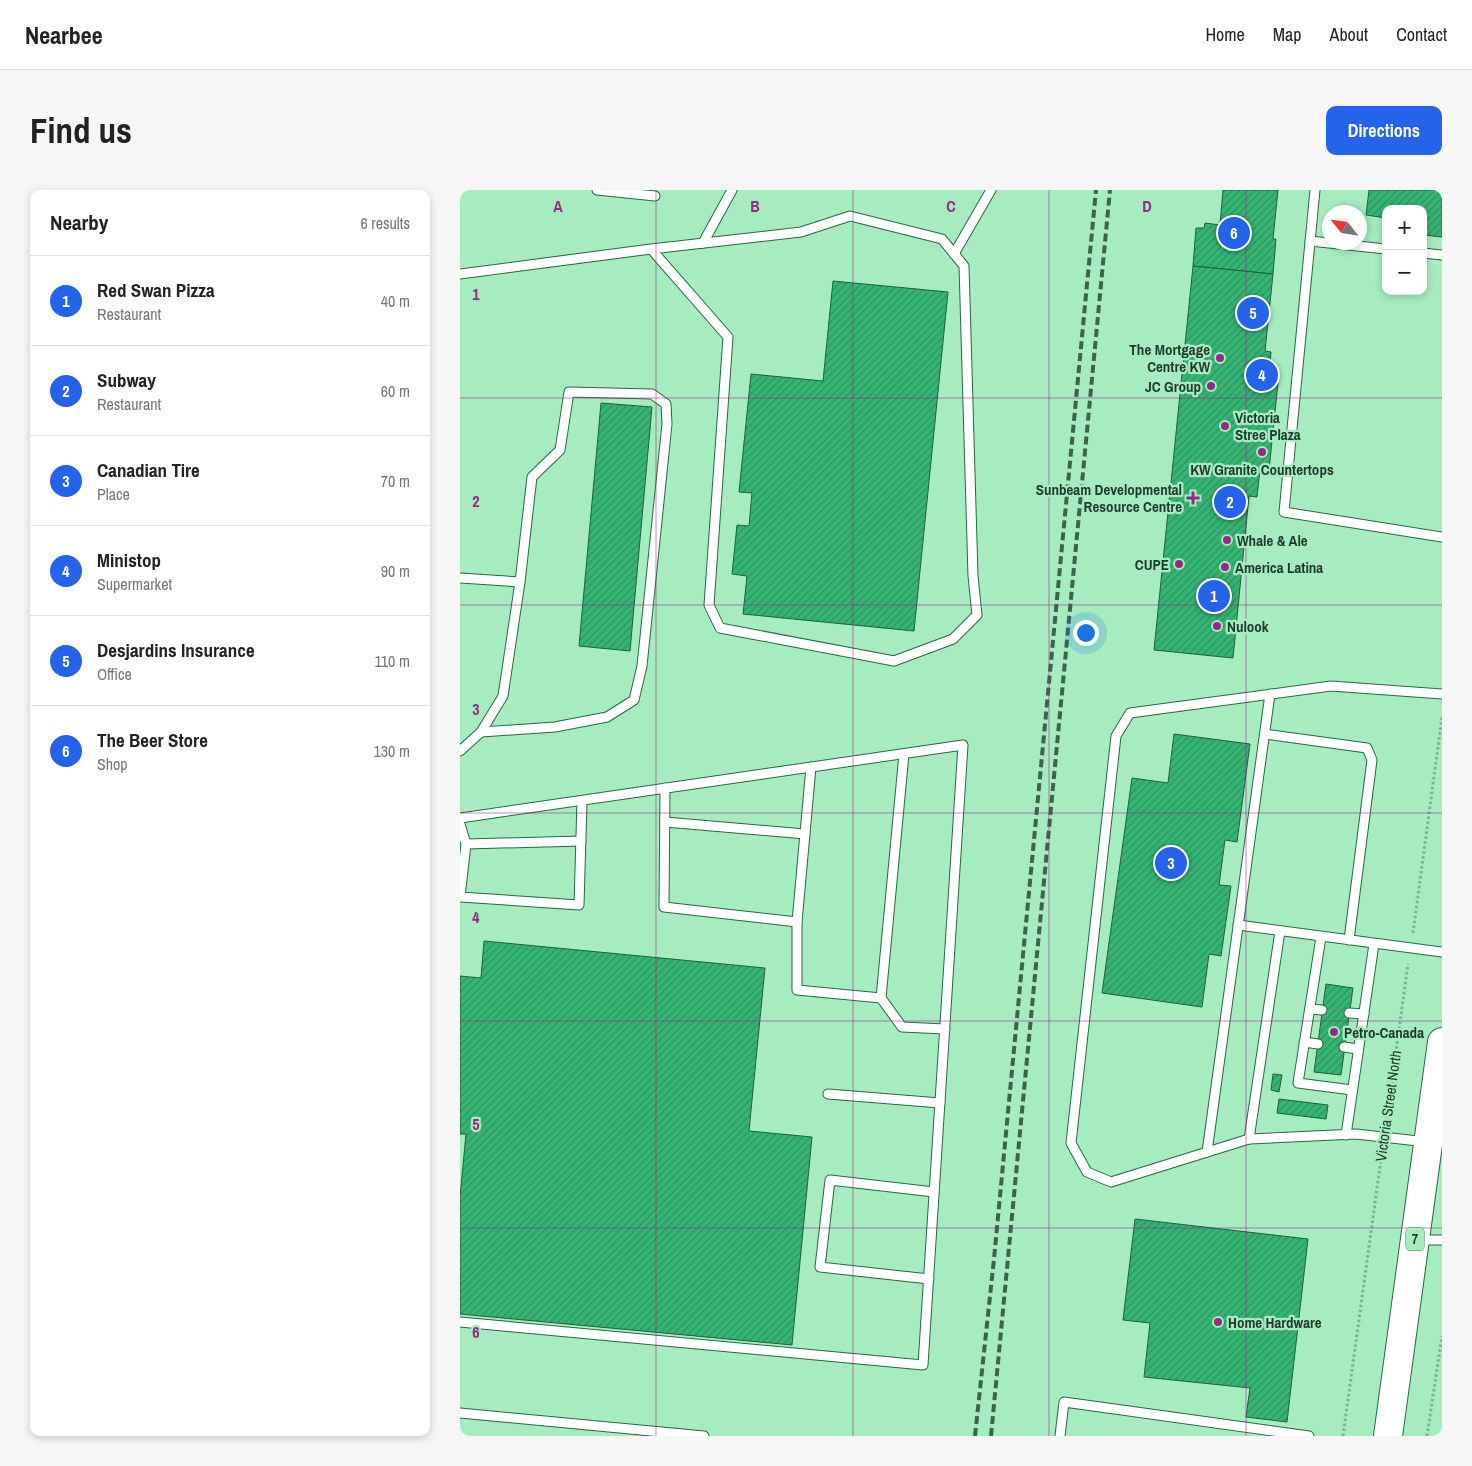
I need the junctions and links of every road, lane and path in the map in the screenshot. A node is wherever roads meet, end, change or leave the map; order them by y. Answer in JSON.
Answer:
{"nodes":[{"id":1,"x":597,"y":190,"type":"edge"},
{"id":2,"x":732,"y":190,"type":"edge"},
{"id":3,"x":991,"y":190,"type":"edge"},
{"id":4,"x":1316,"y":190,"type":"edge"},
{"id":5,"x":655,"y":196,"type":"dead end"},
{"id":6,"x":1310,"y":241,"type":"junction"},
{"id":7,"x":703,"y":243,"type":"junction"},
{"id":8,"x":651,"y":249,"type":"junction"},
{"id":9,"x":1382,"y":249,"type":"edge"},
{"id":10,"x":1427,"y":253,"type":"edge"},
{"id":11,"x":954,"y":254,"type":"junction"},
{"id":12,"x":1442,"y":255,"type":"edge"},
{"id":13,"x":460,"y":274,"type":"edge"},
{"id":14,"x":1442,"y":536,"type":"edge"},
{"id":15,"x":460,"y":578,"type":"edge"},
{"id":16,"x":520,"y":582,"type":"junction"},
{"id":17,"x":1270,"y":694,"type":"junction"},
{"id":18,"x":1442,"y":694,"type":"edge"},
{"id":19,"x":1442,"y":717,"type":"edge"},
{"id":20,"x":481,"y":732,"type":"junction"},
{"id":21,"x":1264,"y":734,"type":"junction"},
{"id":22,"x":460,"y":751,"type":"edge"},
{"id":23,"x":904,"y":754,"type":"junction"},
{"id":24,"x":811,"y":767,"type":"junction"},
{"id":25,"x":665,"y":788,"type":"junction"},
{"id":26,"x":582,"y":801,"type":"junction"},
{"id":27,"x":460,"y":818,"type":"edge"},
{"id":28,"x":665,"y":822,"type":"junction"},
{"id":29,"x":460,"y":824,"type":"edge"},
{"id":30,"x":805,"y":834,"type":"junction"},
{"id":31,"x":581,"y":841,"type":"junction"},
{"id":32,"x":466,"y":844,"type":"junction"},
{"id":33,"x":797,"y":922,"type":"junction"},
{"id":34,"x":1238,"y":925,"type":"junction"},
{"id":35,"x":1280,"y":932,"type":"junction"},
{"id":36,"x":1321,"y":937,"type":"junction"},
{"id":37,"x":1349,"y":940,"type":"junction"},
{"id":38,"x":1374,"y":944,"type":"junction"},
{"id":39,"x":1410,"y":948,"type":"junction"},
{"id":40,"x":1442,"y":952,"type":"edge"},
{"id":41,"x":881,"y":998,"type":"junction"},
{"id":42,"x":1310,"y":1008,"type":"junction"},
{"id":43,"x":1322,"y":1010,"type":"dead end"},
{"id":44,"x":1349,"y":1013,"type":"dead end"},
{"id":45,"x":1364,"y":1014,"type":"junction"},
{"id":46,"x":945,"y":1029,"type":"junction"},
{"id":47,"x":1304,"y":1042,"type":"junction"},
{"id":48,"x":1442,"y":1042,"type":"edge"},
{"id":49,"x":1318,"y":1044,"type":"dead end"},
{"id":50,"x":1344,"y":1047,"type":"dead end"},
{"id":51,"x":1358,"y":1050,"type":"junction"},
{"id":52,"x":1352,"y":1090,"type":"junction"},
{"id":53,"x":828,"y":1094,"type":"dead end"},
{"id":54,"x":940,"y":1103,"type":"junction"},
{"id":55,"x":1346,"y":1135,"type":"junction"},
{"id":56,"x":1384,"y":1137,"type":"junction"},
{"id":57,"x":1249,"y":1139,"type":"junction"},
{"id":58,"x":1428,"y":1142,"type":"junction"},
{"id":59,"x":1207,"y":1152,"type":"junction"},
{"id":60,"x":934,"y":1192,"type":"junction"},
{"id":61,"x":1415,"y":1240,"type":"junction"},
{"id":62,"x":1442,"y":1240,"type":"edge"},
{"id":63,"x":929,"y":1279,"type":"junction"},
{"id":64,"x":460,"y":1322,"type":"edge"},
{"id":65,"x":1442,"y":1336,"type":"edge"},
{"id":66,"x":460,"y":1413,"type":"edge"},
{"id":67,"x":1280,"y":1434,"type":"edge"},
{"id":68,"x":704,"y":1436,"type":"edge"},
{"id":69,"x":1060,"y":1436,"type":"edge"},
{"id":70,"x":1309,"y":1436,"type":"edge"},
{"id":71,"x":1343,"y":1436,"type":"edge"},
{"id":72,"x":1388,"y":1436,"type":"edge"},
{"id":73,"x":1427,"y":1436,"type":"edge"}],
"edges":[{"from":1,"to":5,"type":"lane"},
{"from":2,"to":7,"type":"lane"},
{"from":3,"to":11,"type":"lane"},
{"from":4,"to":6,"type":"lane"},
{"from":6,"to":9,"type":"lane"},
{"from":6,"to":14,"type":"lane"},
{"from":7,"to":8,"type":"lane"},
{"from":7,"to":11,"type":"lane"},
{"from":8,"to":11,"type":"lane"},
{"from":8,"to":13,"type":"lane"},
{"from":10,"to":12,"type":"lane"},
{"from":15,"to":16,"type":"lane"},
{"from":16,"to":20,"type":"lane"},
{"from":16,"to":20,"type":"lane"},
{"from":17,"to":18,"type":"lane"},
{"from":17,"to":21,"type":"lane"},
{"from":17,"to":59,"type":"lane"},
{"from":19,"to":39,"type":"path","name":"Victoria Street North"},
{"from":20,"to":22,"type":"lane"},
{"from":21,"to":34,"type":"lane"},
{"from":21,"to":37,"type":"lane"},
{"from":23,"to":24,"type":"lane"},
{"from":23,"to":41,"type":"lane"},
{"from":23,"to":46,"type":"lane"},
{"from":24,"to":25,"type":"lane"},
{"from":24,"to":30,"type":"lane"},
{"from":25,"to":26,"type":"lane"},
{"from":25,"to":28,"type":"lane"},
{"from":26,"to":27,"type":"lane"},
{"from":26,"to":31,"type":"lane"},
{"from":28,"to":30,"type":"lane"},
{"from":28,"to":33,"type":"lane"},
{"from":29,"to":32,"type":"lane"},
{"from":30,"to":33,"type":"lane"},
{"from":31,"to":32,"type":"lane"},
{"from":31,"to":32,"type":"lane"},
{"from":33,"to":41,"type":"lane"},
{"from":34,"to":35,"type":"lane"},
{"from":34,"to":59,"type":"lane"},
{"from":35,"to":36,"type":"lane"},
{"from":35,"to":57,"type":"lane"},
{"from":36,"to":37,"type":"lane"},
{"from":36,"to":42,"type":"lane"},
{"from":37,"to":38,"type":"lane"},
{"from":38,"to":39,"type":"lane"},
{"from":38,"to":45,"type":"lane"},
{"from":39,"to":40,"type":"lane"},
{"from":39,"to":56,"type":"path","name":"Victoria Street North"},
{"from":41,"to":46,"type":"lane"},
{"from":42,"to":43,"type":"lane"},
{"from":42,"to":47,"type":"lane"},
{"from":44,"to":45,"type":"lane"},
{"from":45,"to":51,"type":"lane"},
{"from":46,"to":54,"type":"lane"},
{"from":47,"to":49,"type":"lane"},
{"from":47,"to":52,"type":"lane"},
{"from":48,"to":58,"type":"main road","number":"7"},
{"from":50,"to":51,"type":"lane"},
{"from":51,"to":52,"type":"lane"},
{"from":52,"to":55,"type":"lane"},
{"from":53,"to":54,"type":"lane"},
{"from":54,"to":60,"type":"lane"},
{"from":55,"to":56,"type":"lane"},
{"from":55,"to":57,"type":"lane"},
{"from":56,"to":58,"type":"lane"},
{"from":56,"to":71,"type":"path","name":"Victoria Street North"},
{"from":57,"to":59,"type":"lane"},
{"from":58,"to":61,"type":"main road","number":"7"},
{"from":60,"to":63,"type":"lane"},
{"from":60,"to":63,"type":"lane"},
{"from":61,"to":62,"type":"lane"},
{"from":61,"to":72,"type":"main road","number":"7"},
{"from":63,"to":64,"type":"lane"},
{"from":65,"to":73,"type":"path"},
{"from":66,"to":68,"type":"lane"},
{"from":67,"to":69,"type":"lane"},
{"from":67,"to":70,"type":"lane"}]}
